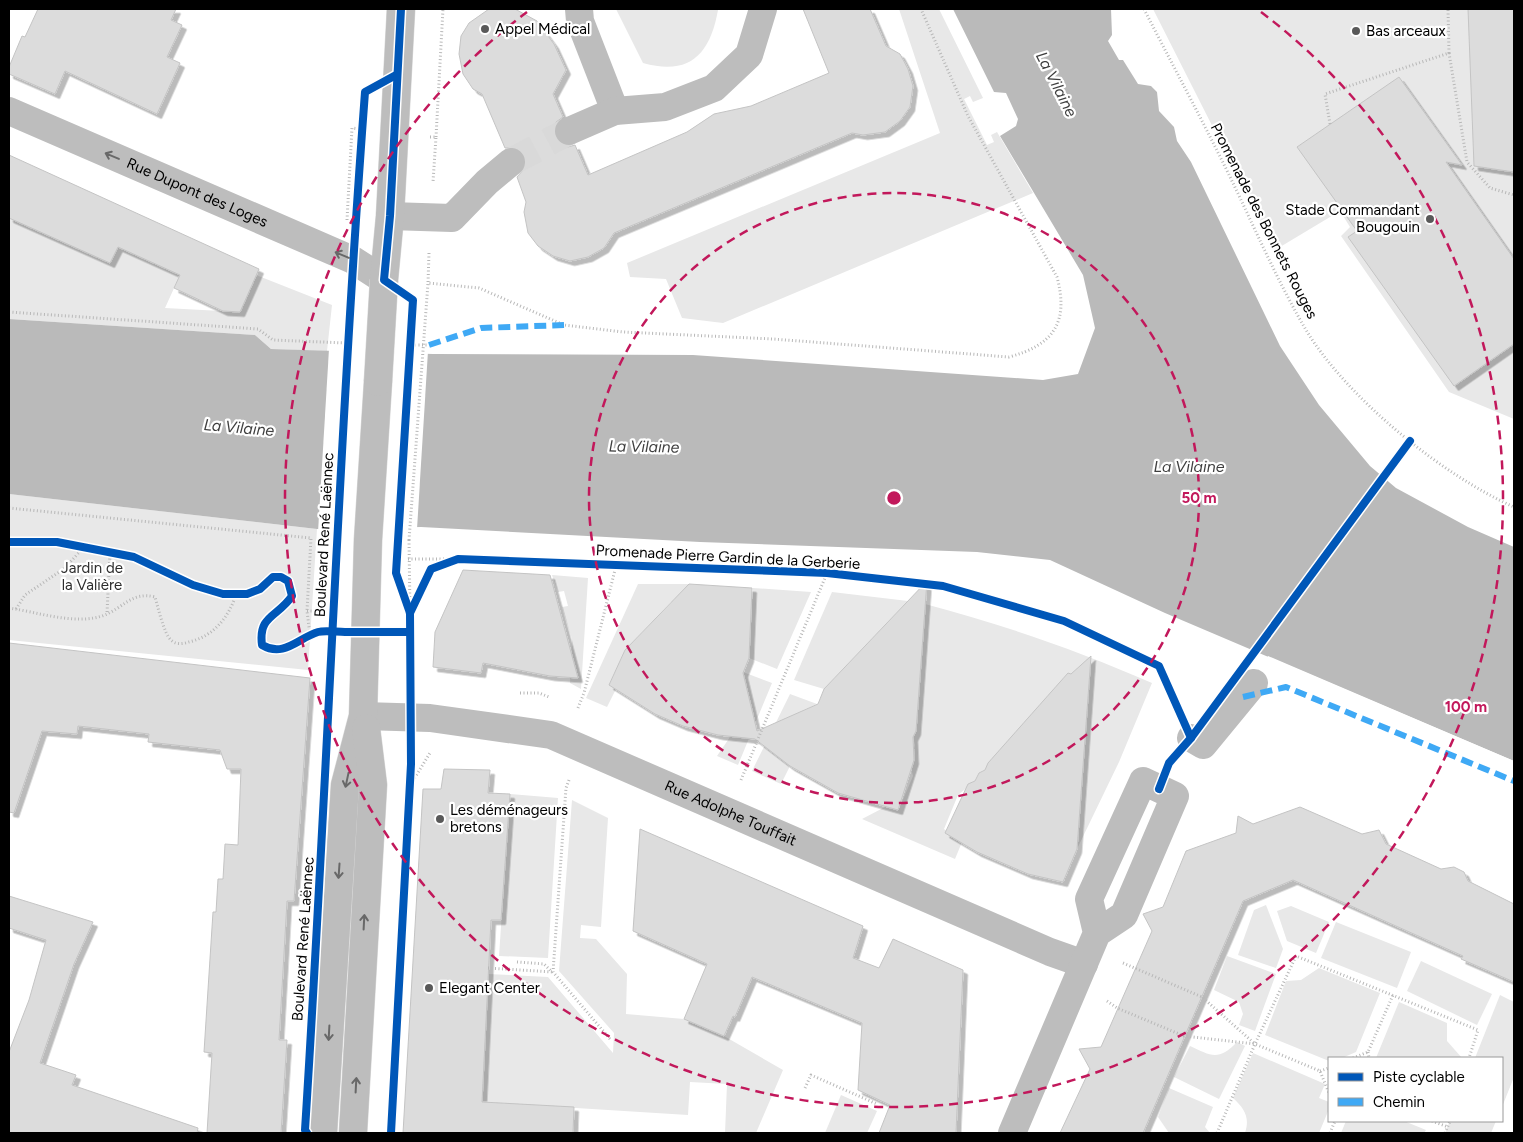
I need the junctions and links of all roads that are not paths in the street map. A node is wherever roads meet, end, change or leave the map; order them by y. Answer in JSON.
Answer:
{"nodes":[{"id":1,"x":400,"y":9,"type":"edge"},
{"id":2,"x":579,"y":9,"type":"edge"},
{"id":3,"x":763,"y":9,"type":"edge"},
{"id":4,"x":9,"y":111,"type":"edge"},
{"id":5,"x":615,"y":111,"type":"junction"},
{"id":6,"x":569,"y":131,"type":"tunnel mouth"},
{"id":7,"x":511,"y":162,"type":"tunnel mouth"},
{"id":8,"x":390,"y":216,"type":"junction"},
{"id":9,"x":384,"y":280,"type":"junction"},
{"id":10,"x":1254,"y":683,"type":"dead end"},
{"id":11,"x":363,"y":716,"type":"junction"},
{"id":12,"x":1191,"y":738,"type":"road end"},
{"id":13,"x":1097,"y":933,"type":"junction"},
{"id":14,"x":1084,"y":964,"type":"junction"},
{"id":15,"x":323,"y":1133,"type":"edge"},
{"id":16,"x":354,"y":1133,"type":"edge"},
{"id":17,"x":1012,"y":1133,"type":"edge"}],
"edges":[{"from":1,"to":8,"type":"street","name":"Boulevard René Laënnec"},
{"from":2,"to":5,"type":"street"},
{"from":3,"to":5,"type":"street"},
{"from":9,"to":4,"type":"street","name":"Rue Dupont des Loges","one_way":true},
{"from":5,"to":6,"type":"street"},
{"from":7,"to":8,"type":"street"},
{"from":8,"to":9,"type":"street","name":"Boulevard René Laënnec"},
{"from":9,"to":11,"type":"street","name":"Boulevard René Laënnec","bridge":true},
{"from":10,"to":12,"type":"street"},
{"from":11,"to":14,"type":"street","name":"Rue Adolphe Touffait"},
{"from":11,"to":15,"type":"street","name":"Boulevard René Laënnec","one_way":true},
{"from":16,"to":11,"type":"street","name":"Boulevard René Laënnec","one_way":true},
{"from":13,"to":13,"type":"street"},
{"from":13,"to":14,"type":"street"},
{"from":14,"to":17,"type":"street"}]}
